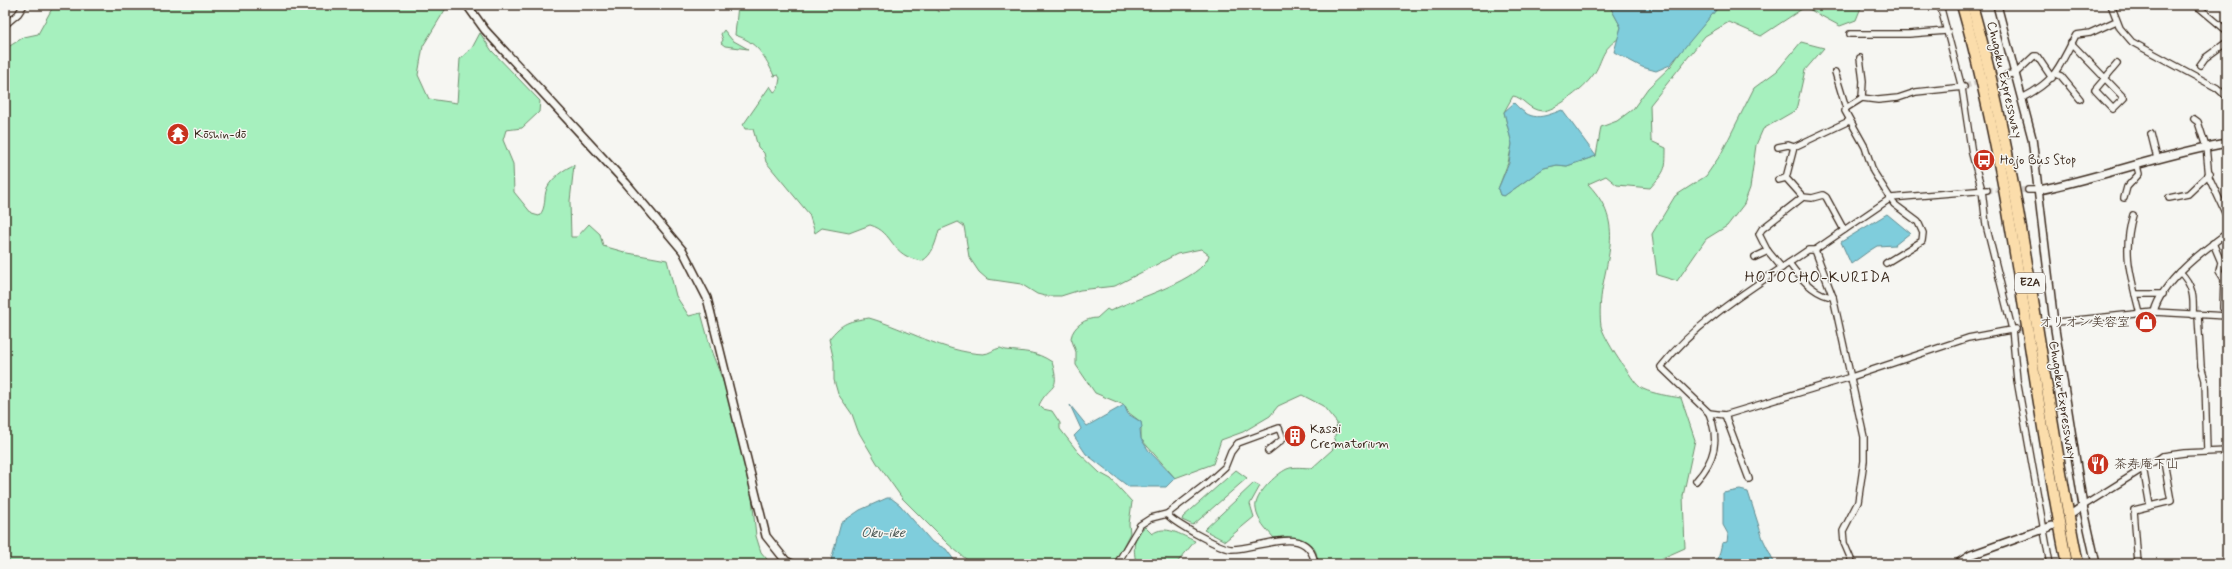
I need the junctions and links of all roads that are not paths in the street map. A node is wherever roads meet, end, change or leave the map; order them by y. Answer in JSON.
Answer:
{"nodes":[{"id":1,"x":24,"y":5,"type":"edge"},
{"id":2,"x":467,"y":5,"type":"edge"},
{"id":3,"x":1940,"y":5,"type":"edge"},
{"id":4,"x":1962,"y":5,"type":"edge"},
{"id":5,"x":1972,"y":5,"type":"edge"},
{"id":6,"x":1997,"y":5,"type":"edge"},
{"id":7,"x":2111,"y":5,"type":"edge"},
{"id":8,"x":2196,"y":5,"type":"edge"},
{"id":9,"x":2204,"y":8,"type":"edge"},
{"id":10,"x":2114,"y":22,"type":"dead end"},
{"id":11,"x":5,"y":25,"type":"edge"},
{"id":12,"x":1946,"y":31,"type":"junction"},
{"id":13,"x":2227,"y":31,"type":"edge"},
{"id":14,"x":1850,"y":34,"type":"dead end"},
{"id":15,"x":2227,"y":42,"type":"edge"},
{"id":16,"x":2072,"y":43,"type":"junction"},
{"id":17,"x":1860,"y":58,"type":"dead end"},
{"id":18,"x":2117,"y":64,"type":"dead end"},
{"id":19,"x":2200,"y":65,"type":"dead end"},
{"id":20,"x":1835,"y":72,"type":"dead end"},
{"id":21,"x":2016,"y":73,"type":"junction"},
{"id":22,"x":2006,"y":75,"type":"tunnel mouth"},
{"id":23,"x":2054,"y":76,"type":"junction"},
{"id":24,"x":2106,"y":79,"type":"junction"},
{"id":25,"x":1963,"y":87,"type":"junction"},
{"id":26,"x":2227,"y":97,"type":"edge"},
{"id":27,"x":1862,"y":98,"type":"junction"},
{"id":28,"x":2022,"y":98,"type":"junction"},
{"id":29,"x":2080,"y":99,"type":"dead end"},
{"id":30,"x":1846,"y":108,"type":"junction"},
{"id":31,"x":2194,"y":119,"type":"dead end"},
{"id":32,"x":1849,"y":121,"type":"junction"},
{"id":33,"x":2151,"y":134,"type":"dead end"},
{"id":34,"x":2227,"y":143,"type":"edge"},
{"id":35,"x":1778,"y":147,"type":"dead end"},
{"id":36,"x":1794,"y":147,"type":"junction"},
{"id":37,"x":2206,"y":147,"type":"junction"},
{"id":38,"x":2157,"y":158,"type":"junction"},
{"id":39,"x":2137,"y":166,"type":"junction"},
{"id":40,"x":2210,"y":173,"type":"junction"},
{"id":41,"x":1786,"y":178,"type":"junction"},
{"id":42,"x":1778,"y":180,"type":"dead end"},
{"id":43,"x":1985,"y":190,"type":"junction"},
{"id":44,"x":2028,"y":190,"type":"tunnel mouth"},
{"id":45,"x":2039,"y":190,"type":"junction"},
{"id":46,"x":1802,"y":197,"type":"junction"},
{"id":47,"x":1892,"y":198,"type":"junction"},
{"id":48,"x":2124,"y":198,"type":"dead end"},
{"id":49,"x":2169,"y":198,"type":"dead end"},
{"id":50,"x":2133,"y":215,"type":"dead end"},
{"id":51,"x":2227,"y":216,"type":"edge"},
{"id":52,"x":1844,"y":230,"type":"junction"},
{"id":53,"x":2227,"y":233,"type":"edge"},
{"id":54,"x":2213,"y":243,"type":"junction"},
{"id":55,"x":1815,"y":250,"type":"junction"},
{"id":56,"x":1768,"y":251,"type":"junction"},
{"id":57,"x":1755,"y":257,"type":"dead end"},
{"id":58,"x":1789,"y":263,"type":"junction"},
{"id":59,"x":1886,"y":263,"type":"dead end"},
{"id":60,"x":1782,"y":268,"type":"junction"},
{"id":61,"x":2180,"y":272,"type":"junction"},
{"id":62,"x":2135,"y":294,"type":"junction"},
{"id":63,"x":2164,"y":294,"type":"junction"},
{"id":64,"x":1832,"y":297,"type":"junction"},
{"id":65,"x":2222,"y":308,"type":"dead end"},
{"id":66,"x":2154,"y":312,"type":"junction"},
{"id":67,"x":2140,"y":314,"type":"junction"},
{"id":68,"x":2195,"y":315,"type":"junction"},
{"id":69,"x":2227,"y":316,"type":"edge"},
{"id":70,"x":2051,"y":323,"type":"junction"},
{"id":71,"x":2014,"y":329,"type":"junction"},
{"id":72,"x":1851,"y":377,"type":"junction"},
{"id":73,"x":1709,"y":413,"type":"junction"},
{"id":74,"x":1725,"y":415,"type":"junction"},
{"id":75,"x":1268,"y":450,"type":"dead end"},
{"id":76,"x":2207,"y":451,"type":"junction"},
{"id":77,"x":2227,"y":451,"type":"edge"},
{"id":78,"x":2163,"y":456,"type":"junction"},
{"id":79,"x":2143,"y":467,"type":"junction"},
{"id":80,"x":1749,"y":479,"type":"dead end"},
{"id":81,"x":1696,"y":481,"type":"dead end"},
{"id":82,"x":2083,"y":506,"type":"junction"},
{"id":83,"x":2150,"y":506,"type":"junction"},
{"id":84,"x":2073,"y":513,"type":"dead end"},
{"id":85,"x":1167,"y":514,"type":"junction"},
{"id":86,"x":2052,"y":526,"type":"dead end"},
{"id":87,"x":2043,"y":531,"type":"junction"},
{"id":88,"x":792,"y":564,"type":"edge"},
{"id":89,"x":1117,"y":564,"type":"edge"},
{"id":90,"x":1315,"y":564,"type":"edge"},
{"id":91,"x":1853,"y":564,"type":"edge"},
{"id":92,"x":1957,"y":564,"type":"edge"},
{"id":93,"x":2050,"y":564,"type":"edge"},
{"id":94,"x":2068,"y":564,"type":"edge"},
{"id":95,"x":2078,"y":564,"type":"edge"},
{"id":96,"x":2096,"y":564,"type":"edge"},
{"id":97,"x":2138,"y":564,"type":"edge"}],
"edges":[{"from":1,"to":11,"type":"street"},
{"from":2,"to":88,"type":"street"},
{"from":3,"to":12,"type":"street"},
{"from":4,"to":94,"type":"highway","name":"Chugoku Expressway","number":"E2A"},
{"from":5,"to":95,"type":"highway","name":"Chugoku Expressway","number":"E2A"},
{"from":6,"to":21,"type":"street"},
{"from":7,"to":26,"type":"street"},
{"from":8,"to":9,"type":"street"},
{"from":9,"to":13,"type":"street"},
{"from":10,"to":16,"type":"street"},
{"from":12,"to":14,"type":"street"},
{"from":12,"to":25,"type":"street"},
{"from":15,"to":19,"type":"street"},
{"from":16,"to":23,"type":"street"},
{"from":16,"to":24,"type":"street"},
{"from":17,"to":27,"type":"street"},
{"from":18,"to":24,"type":"street"},
{"from":20,"to":30,"type":"street"},
{"from":21,"to":22,"type":"street"},
{"from":21,"to":23,"type":"street"},
{"from":21,"to":28,"type":"street"},
{"from":23,"to":28,"type":"street"},
{"from":23,"to":29,"type":"street"},
{"from":24,"to":24,"type":"street"},
{"from":25,"to":27,"type":"street"},
{"from":25,"to":43,"type":"street"},
{"from":27,"to":30,"type":"street"},
{"from":28,"to":45,"type":"street"},
{"from":30,"to":32,"type":"street"},
{"from":31,"to":37,"type":"street"},
{"from":32,"to":36,"type":"street"},
{"from":32,"to":47,"type":"street"},
{"from":33,"to":38,"type":"street"},
{"from":34,"to":37,"type":"street"},
{"from":35,"to":36,"type":"street"},
{"from":36,"to":41,"type":"street"},
{"from":37,"to":38,"type":"street"},
{"from":37,"to":40,"type":"street"},
{"from":38,"to":39,"type":"street"},
{"from":39,"to":45,"type":"street"},
{"from":39,"to":48,"type":"street"},
{"from":40,"to":49,"type":"street"},
{"from":40,"to":51,"type":"street"},
{"from":41,"to":42,"type":"street"},
{"from":41,"to":46,"type":"street"},
{"from":43,"to":47,"type":"street"},
{"from":43,"to":71,"type":"street"},
{"from":44,"to":45,"type":"street"},
{"from":45,"to":70,"type":"street"},
{"from":46,"to":52,"type":"street"},
{"from":46,"to":56,"type":"street"},
{"from":47,"to":52,"type":"street"},
{"from":47,"to":59,"type":"street"},
{"from":50,"to":62,"type":"street"},
{"from":52,"to":55,"type":"street"},
{"from":53,"to":54,"type":"street"},
{"from":54,"to":61,"type":"street"},
{"from":54,"to":65,"type":"street"},
{"from":55,"to":58,"type":"street"},
{"from":55,"to":64,"type":"street"},
{"from":56,"to":57,"type":"street"},
{"from":56,"to":60,"type":"street"},
{"from":58,"to":60,"type":"street"},
{"from":58,"to":64,"type":"street"},
{"from":60,"to":73,"type":"street"},
{"from":61,"to":63,"type":"street"},
{"from":61,"to":68,"type":"street"},
{"from":62,"to":63,"type":"street"},
{"from":62,"to":67,"type":"street"},
{"from":63,"to":66,"type":"street"},
{"from":64,"to":72,"type":"street"},
{"from":66,"to":67,"type":"street"},
{"from":66,"to":68,"type":"street"},
{"from":67,"to":70,"type":"street"},
{"from":68,"to":69,"type":"street"},
{"from":68,"to":76,"type":"street"},
{"from":70,"to":82,"type":"street"},
{"from":71,"to":72,"type":"street"},
{"from":71,"to":87,"type":"street"},
{"from":72,"to":74,"type":"street"},
{"from":72,"to":91,"type":"street"},
{"from":73,"to":74,"type":"street"},
{"from":73,"to":81,"type":"street"},
{"from":74,"to":80,"type":"street"},
{"from":75,"to":85,"type":"street"},
{"from":76,"to":77,"type":"street"},
{"from":76,"to":78,"type":"street"},
{"from":78,"to":79,"type":"street"},
{"from":78,"to":83,"type":"street"},
{"from":79,"to":82,"type":"street"},
{"from":79,"to":83,"type":"street"},
{"from":82,"to":84,"type":"street"},
{"from":82,"to":96,"type":"street"},
{"from":83,"to":97,"type":"street"},
{"from":85,"to":89,"type":"street"},
{"from":85,"to":90,"type":"street"},
{"from":86,"to":87,"type":"street"},
{"from":87,"to":92,"type":"street"},
{"from":87,"to":93,"type":"street"}]}
